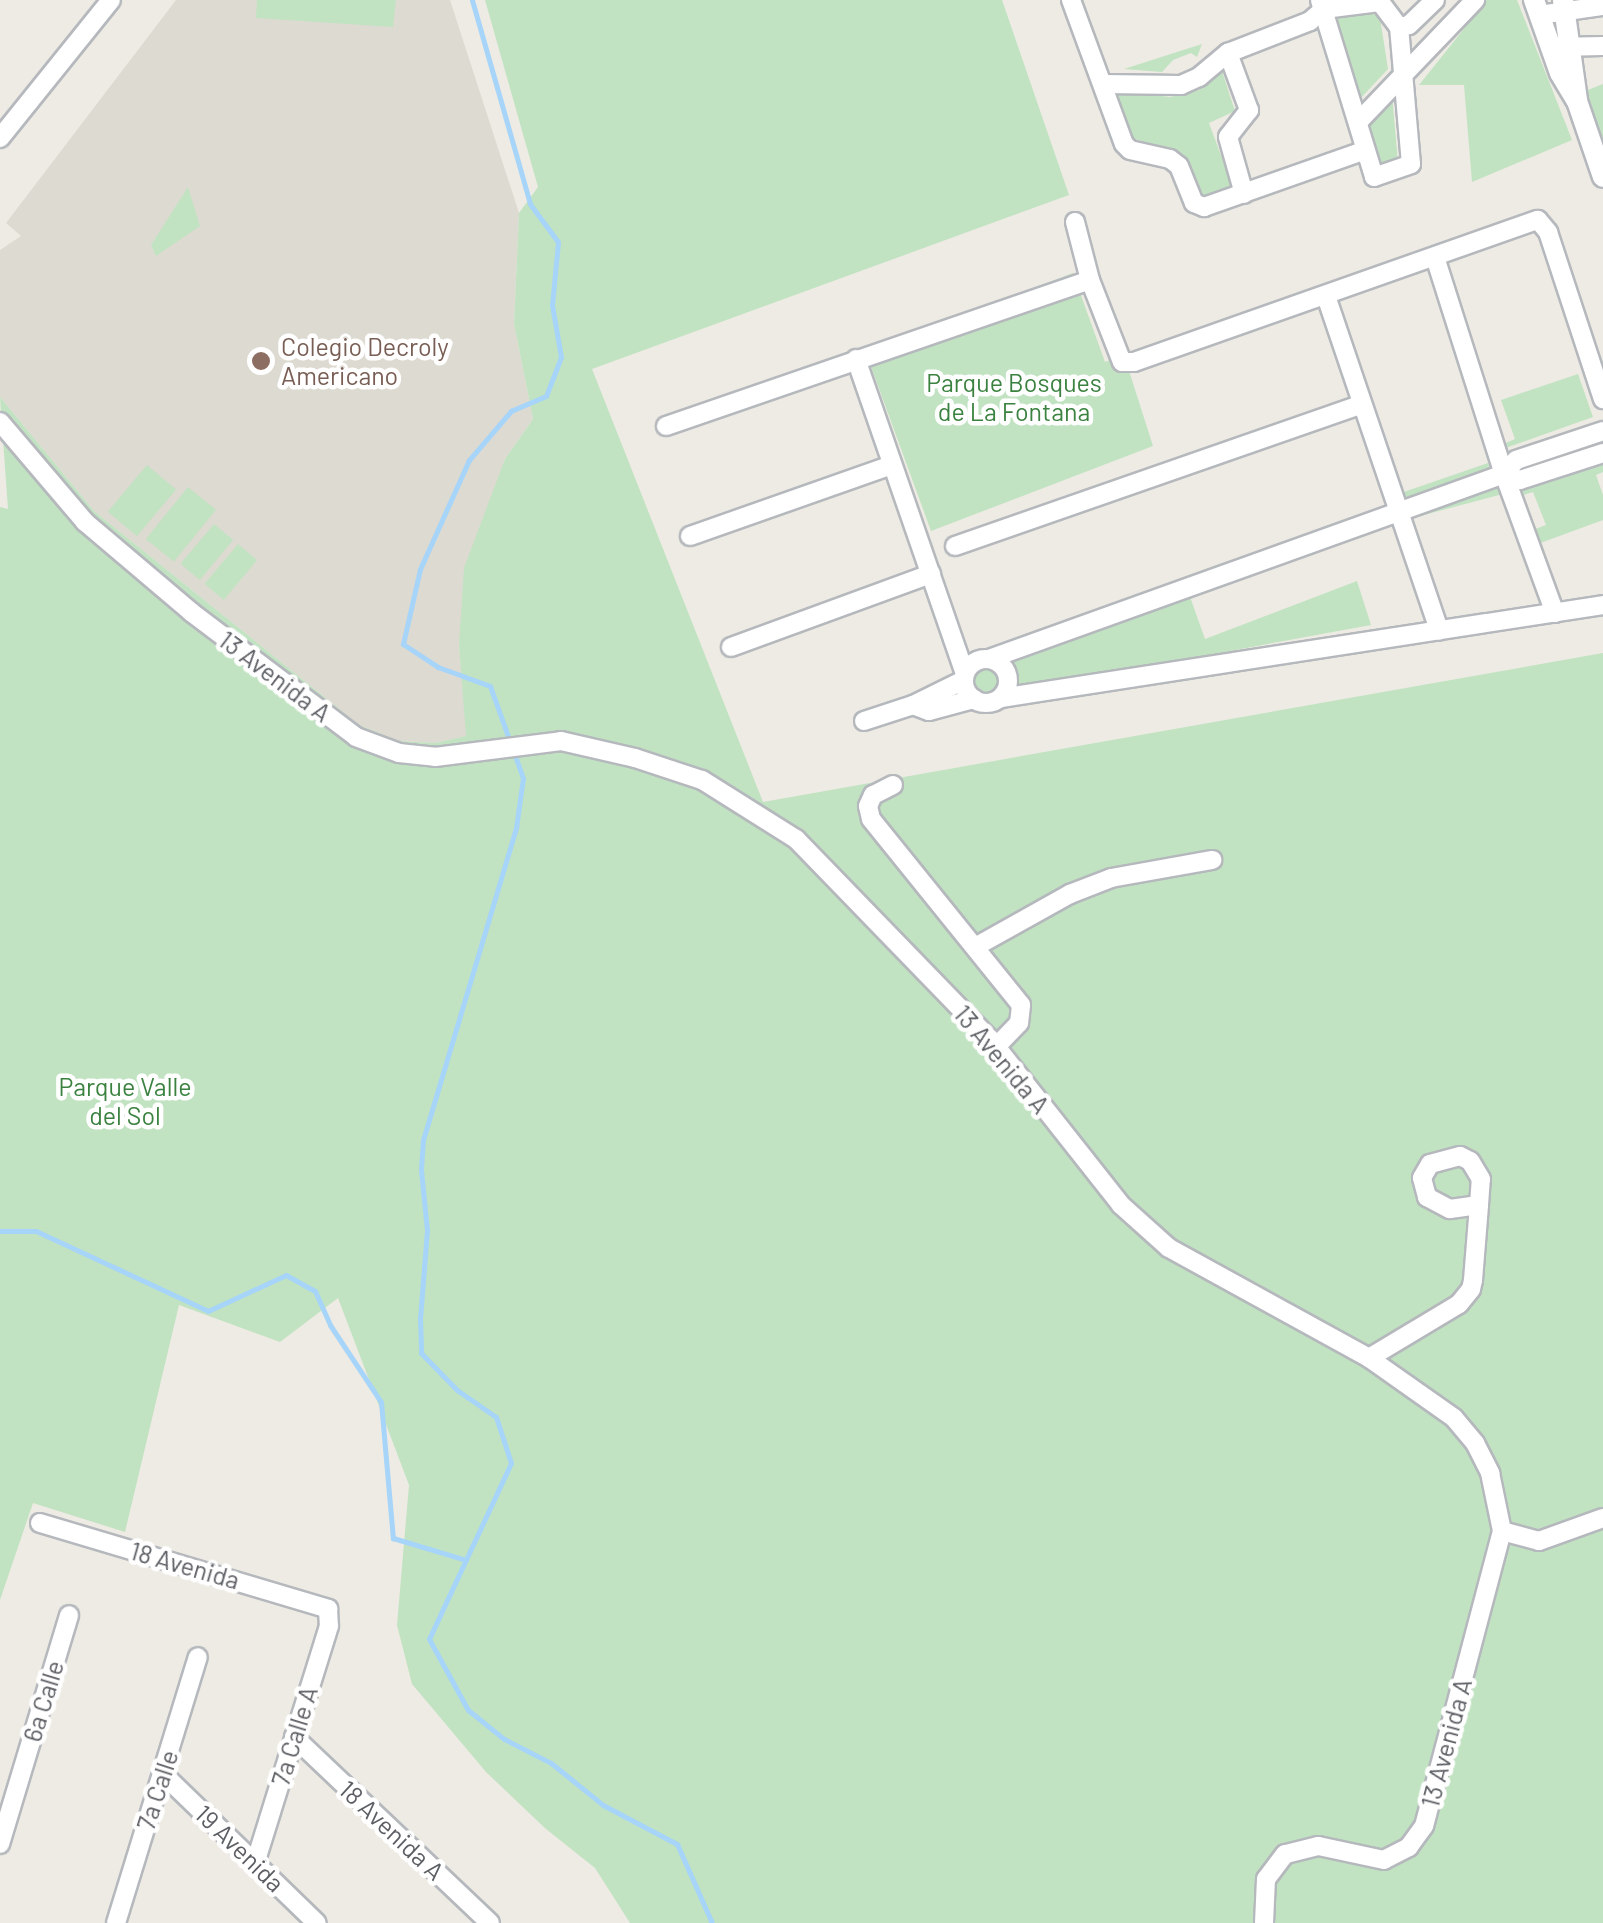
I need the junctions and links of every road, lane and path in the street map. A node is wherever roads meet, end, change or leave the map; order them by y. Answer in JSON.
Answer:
{"nodes":[{"id":1,"x":111,"y":0,"type":"edge"},
{"id":2,"x":1435,"y":0,"type":"edge"},
{"id":3,"x":1447,"y":0,"type":"edge"},
{"id":4,"x":1078,"y":2,"type":"edge"},
{"id":5,"x":1322,"y":5,"type":"edge"},
{"id":6,"x":1564,"y":5,"type":"edge"},
{"id":7,"x":1469,"y":6,"type":"edge"},
{"id":8,"x":1603,"y":6,"type":"edge"},
{"id":9,"x":1536,"y":8,"type":"edge"},
{"id":10,"x":1398,"y":26,"type":"junction"},
{"id":11,"x":1603,"y":46,"type":"edge"},
{"id":12,"x":1561,"y":47,"type":"junction"},
{"id":13,"x":1228,"y":53,"type":"junction"},
{"id":14,"x":1402,"y":78,"type":"junction"},
{"id":15,"x":1102,"y":84,"type":"junction"},
{"id":16,"x":1359,"y":121,"type":"junction"},
{"id":17,"x":0,"y":138,"type":"edge"},
{"id":18,"x":1363,"y":151,"type":"junction"},
{"id":19,"x":1603,"y":177,"type":"edge"},
{"id":20,"x":1244,"y":194,"type":"junction"},
{"id":21,"x":1074,"y":222,"type":"dead end"},
{"id":22,"x":1435,"y":257,"type":"junction"},
{"id":23,"x":1090,"y":280,"type":"junction"},
{"id":24,"x":1326,"y":296,"type":"junction"},
{"id":25,"x":856,"y":358,"type":"junction"},
{"id":26,"x":1603,"y":399,"type":"edge"},
{"id":27,"x":1362,"y":404,"type":"junction"},
{"id":28,"x":0,"y":422,"type":"edge"},
{"id":29,"x":666,"y":426,"type":"dead end"},
{"id":30,"x":1603,"y":431,"type":"edge"},
{"id":31,"x":1603,"y":453,"type":"edge"},
{"id":32,"x":892,"y":465,"type":"junction"},
{"id":33,"x":1504,"y":474,"type":"junction"},
{"id":34,"x":1399,"y":511,"type":"junction"},
{"id":35,"x":690,"y":536,"type":"dead end"},
{"id":36,"x":955,"y":546,"type":"dead end"},
{"id":37,"x":931,"y":574,"type":"junction"},
{"id":38,"x":1603,"y":605,"type":"edge"},
{"id":39,"x":1556,"y":613,"type":"junction"},
{"id":40,"x":1439,"y":630,"type":"junction"},
{"id":41,"x":731,"y":646,"type":"dead end"},
{"id":42,"x":989,"y":659,"type":"junction"},
{"id":43,"x":965,"y":677,"type":"junction"},
{"id":44,"x":1000,"y":698,"type":"junction"},
{"id":45,"x":974,"y":699,"type":"junction"},
{"id":46,"x":913,"y":705,"type":"junction"},
{"id":47,"x":864,"y":721,"type":"dead end"},
{"id":48,"x":893,"y":784,"type":"dead end"},
{"id":49,"x":1212,"y":860,"type":"dead end"},
{"id":50,"x":975,"y":947,"type":"junction"},
{"id":51,"x":996,"y":1047,"type":"junction"},
{"id":52,"x":1479,"y":1205,"type":"dead end"},
{"id":53,"x":1369,"y":1358,"type":"junction"},
{"id":54,"x":1603,"y":1518,"type":"edge"},
{"id":55,"x":40,"y":1523,"type":"dead end"},
{"id":56,"x":1502,"y":1531,"type":"junction"},
{"id":57,"x":328,"y":1609,"type":"joint"},
{"id":58,"x":69,"y":1615,"type":"dead end"},
{"id":59,"x":198,"y":1657,"type":"dead end"},
{"id":60,"x":294,"y":1737,"type":"junction"},
{"id":61,"x":163,"y":1774,"type":"junction"},
{"id":62,"x":0,"y":1844,"type":"edge"},
{"id":63,"x":254,"y":1863,"type":"junction"},
{"id":64,"x":120,"y":1920,"type":"edge"},
{"id":65,"x":316,"y":1923,"type":"edge"},
{"id":66,"x":490,"y":1923,"type":"edge"},
{"id":67,"x":1264,"y":1923,"type":"edge"}],
"edges":[{"from":1,"to":17,"type":"street"},
{"from":2,"to":10,"type":"street"},
{"from":3,"to":7,"type":"street"},
{"from":4,"to":15,"type":"street"},
{"from":5,"to":10,"type":"street"},
{"from":5,"to":13,"type":"street"},
{"from":5,"to":16,"type":"street"},
{"from":6,"to":8,"type":"street"},
{"from":6,"to":9,"type":"street"},
{"from":6,"to":12,"type":"street"},
{"from":7,"to":14,"type":"street"},
{"from":9,"to":12,"type":"street"},
{"from":10,"to":14,"type":"street"},
{"from":11,"to":12,"type":"street"},
{"from":12,"to":19,"type":"street"},
{"from":13,"to":15,"type":"street"},
{"from":13,"to":20,"type":"street"},
{"from":14,"to":16,"type":"street"},
{"from":14,"to":18,"type":"street"},
{"from":15,"to":20,"type":"street"},
{"from":16,"to":18,"type":"street"},
{"from":18,"to":20,"type":"street"},
{"from":21,"to":23,"type":"street"},
{"from":22,"to":24,"type":"street"},
{"from":22,"to":26,"type":"street"},
{"from":22,"to":33,"type":"street"},
{"from":23,"to":24,"type":"street"},
{"from":23,"to":25,"type":"street"},
{"from":24,"to":27,"type":"street"},
{"from":25,"to":29,"type":"street"},
{"from":25,"to":32,"type":"street"},
{"from":27,"to":34,"type":"street"},
{"from":27,"to":36,"type":"street"},
{"from":28,"to":51,"type":"street","name":"13 Avenida A"},
{"from":30,"to":33,"type":"street"},
{"from":31,"to":33,"type":"street"},
{"from":32,"to":35,"type":"street"},
{"from":32,"to":37,"type":"street"},
{"from":33,"to":34,"type":"street"},
{"from":33,"to":39,"type":"street"},
{"from":34,"to":40,"type":"street"},
{"from":34,"to":42,"type":"street"},
{"from":37,"to":41,"type":"street"},
{"from":37,"to":43,"type":"street"},
{"from":38,"to":39,"type":"street"},
{"from":39,"to":40,"type":"street"},
{"from":40,"to":44,"type":"street"},
{"from":42,"to":43,"type":"street"},
{"from":42,"to":44,"type":"street"},
{"from":43,"to":45,"type":"street"},
{"from":43,"to":46,"type":"street"},
{"from":44,"to":45,"type":"street"},
{"from":45,"to":46,"type":"street"},
{"from":46,"to":47,"type":"street"},
{"from":48,"to":50,"type":"street"},
{"from":49,"to":50,"type":"street"},
{"from":50,"to":51,"type":"street"},
{"from":51,"to":53,"type":"street","name":"13 Avenida A"},
{"from":52,"to":53,"type":"street"},
{"from":53,"to":56,"type":"street","name":"13 Avenida A"},
{"from":54,"to":56,"type":"street"},
{"from":55,"to":57,"type":"street","name":"18 Avenida"},
{"from":56,"to":67,"type":"street","name":"13 Avenida A"},
{"from":57,"to":60,"type":"street","name":"7a Calle A"},
{"from":58,"to":62,"type":"street","name":"6a Calle"},
{"from":59,"to":61,"type":"street","name":"7a Calle"},
{"from":60,"to":63,"type":"street","name":"7a Calle A"},
{"from":60,"to":66,"type":"street","name":"18 Avenida A"},
{"from":61,"to":63,"type":"street","name":"19 Avenida"},
{"from":61,"to":64,"type":"street","name":"7a Calle"},
{"from":63,"to":65,"type":"street","name":"19 Avenida"}]}
